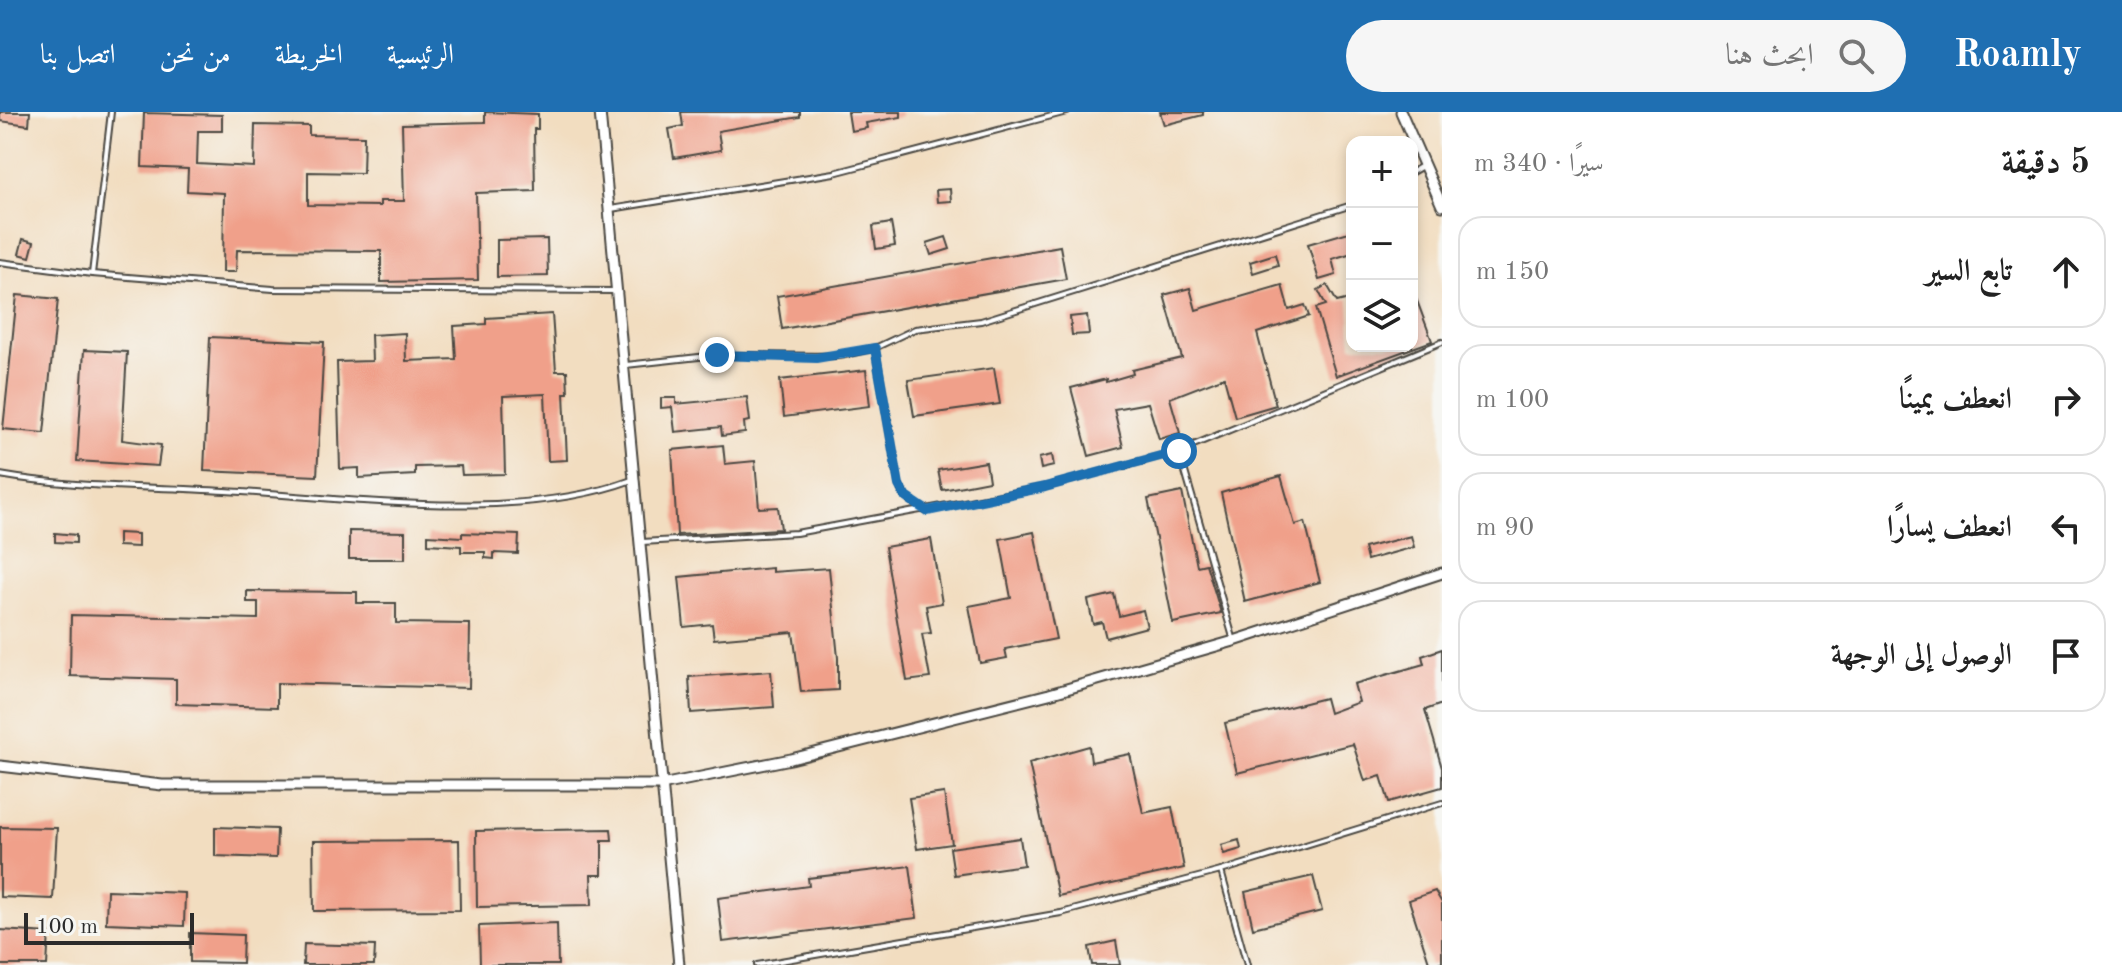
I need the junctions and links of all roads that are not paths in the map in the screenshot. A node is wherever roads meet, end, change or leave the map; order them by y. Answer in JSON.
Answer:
{"nodes":[{"id":1,"x":111,"y":112,"type":"edge"},
{"id":2,"x":600,"y":112,"type":"edge"},
{"id":3,"x":1067,"y":112,"type":"edge"},
{"id":4,"x":1401,"y":112,"type":"edge"},
{"id":5,"x":1424,"y":165,"type":"junction"},
{"id":6,"x":1418,"y":168,"type":"edge"},
{"id":7,"x":1442,"y":206,"type":"edge"},
{"id":8,"x":1346,"y":207,"type":"edge"},
{"id":9,"x":608,"y":209,"type":"junction"},
{"id":10,"x":0,"y":262,"type":"edge"},
{"id":11,"x":92,"y":274,"type":"junction"},
{"id":12,"x":617,"y":291,"type":"junction"},
{"id":13,"x":1442,"y":342,"type":"edge"},
{"id":14,"x":875,"y":348,"type":"junction"},
{"id":15,"x":623,"y":366,"type":"junction"},
{"id":16,"x":1179,"y":451,"type":"junction"},
{"id":17,"x":0,"y":475,"type":"edge"},
{"id":18,"x":634,"y":479,"type":"junction"},
{"id":19,"x":927,"y":511,"type":"junction"},
{"id":20,"x":640,"y":542,"type":"junction"},
{"id":21,"x":1442,"y":573,"type":"edge"},
{"id":22,"x":1234,"y":641,"type":"junction"},
{"id":23,"x":0,"y":766,"type":"edge"},
{"id":24,"x":661,"y":785,"type":"junction"},
{"id":25,"x":1442,"y":803,"type":"edge"},
{"id":26,"x":1221,"y":871,"type":"junction"},
{"id":27,"x":679,"y":965,"type":"edge"},
{"id":28,"x":757,"y":965,"type":"edge"},
{"id":29,"x":1247,"y":965,"type":"edge"}],
"edges":[{"from":1,"to":11,"type":"lane"},
{"from":2,"to":9,"type":"street"},
{"from":3,"to":9,"type":"lane"},
{"from":4,"to":5,"type":"street"},
{"from":5,"to":6,"type":"lane"},
{"from":5,"to":7,"type":"street"},
{"from":8,"to":14,"type":"lane"},
{"from":9,"to":12,"type":"street"},
{"from":10,"to":11,"type":"lane"},
{"from":11,"to":12,"type":"lane"},
{"from":12,"to":15,"type":"street"},
{"from":13,"to":16,"type":"lane"},
{"from":14,"to":15,"type":"lane"},
{"from":14,"to":19,"type":"lane"},
{"from":15,"to":18,"type":"street"},
{"from":16,"to":19,"type":"lane"},
{"from":16,"to":22,"type":"lane"},
{"from":17,"to":18,"type":"lane"},
{"from":18,"to":20,"type":"street"},
{"from":19,"to":20,"type":"lane"},
{"from":20,"to":24,"type":"street"},
{"from":21,"to":22,"type":"street"},
{"from":22,"to":24,"type":"street"},
{"from":23,"to":24,"type":"street"},
{"from":24,"to":27,"type":"street"},
{"from":25,"to":26,"type":"lane"},
{"from":26,"to":28,"type":"lane"},
{"from":26,"to":29,"type":"lane"}]}
